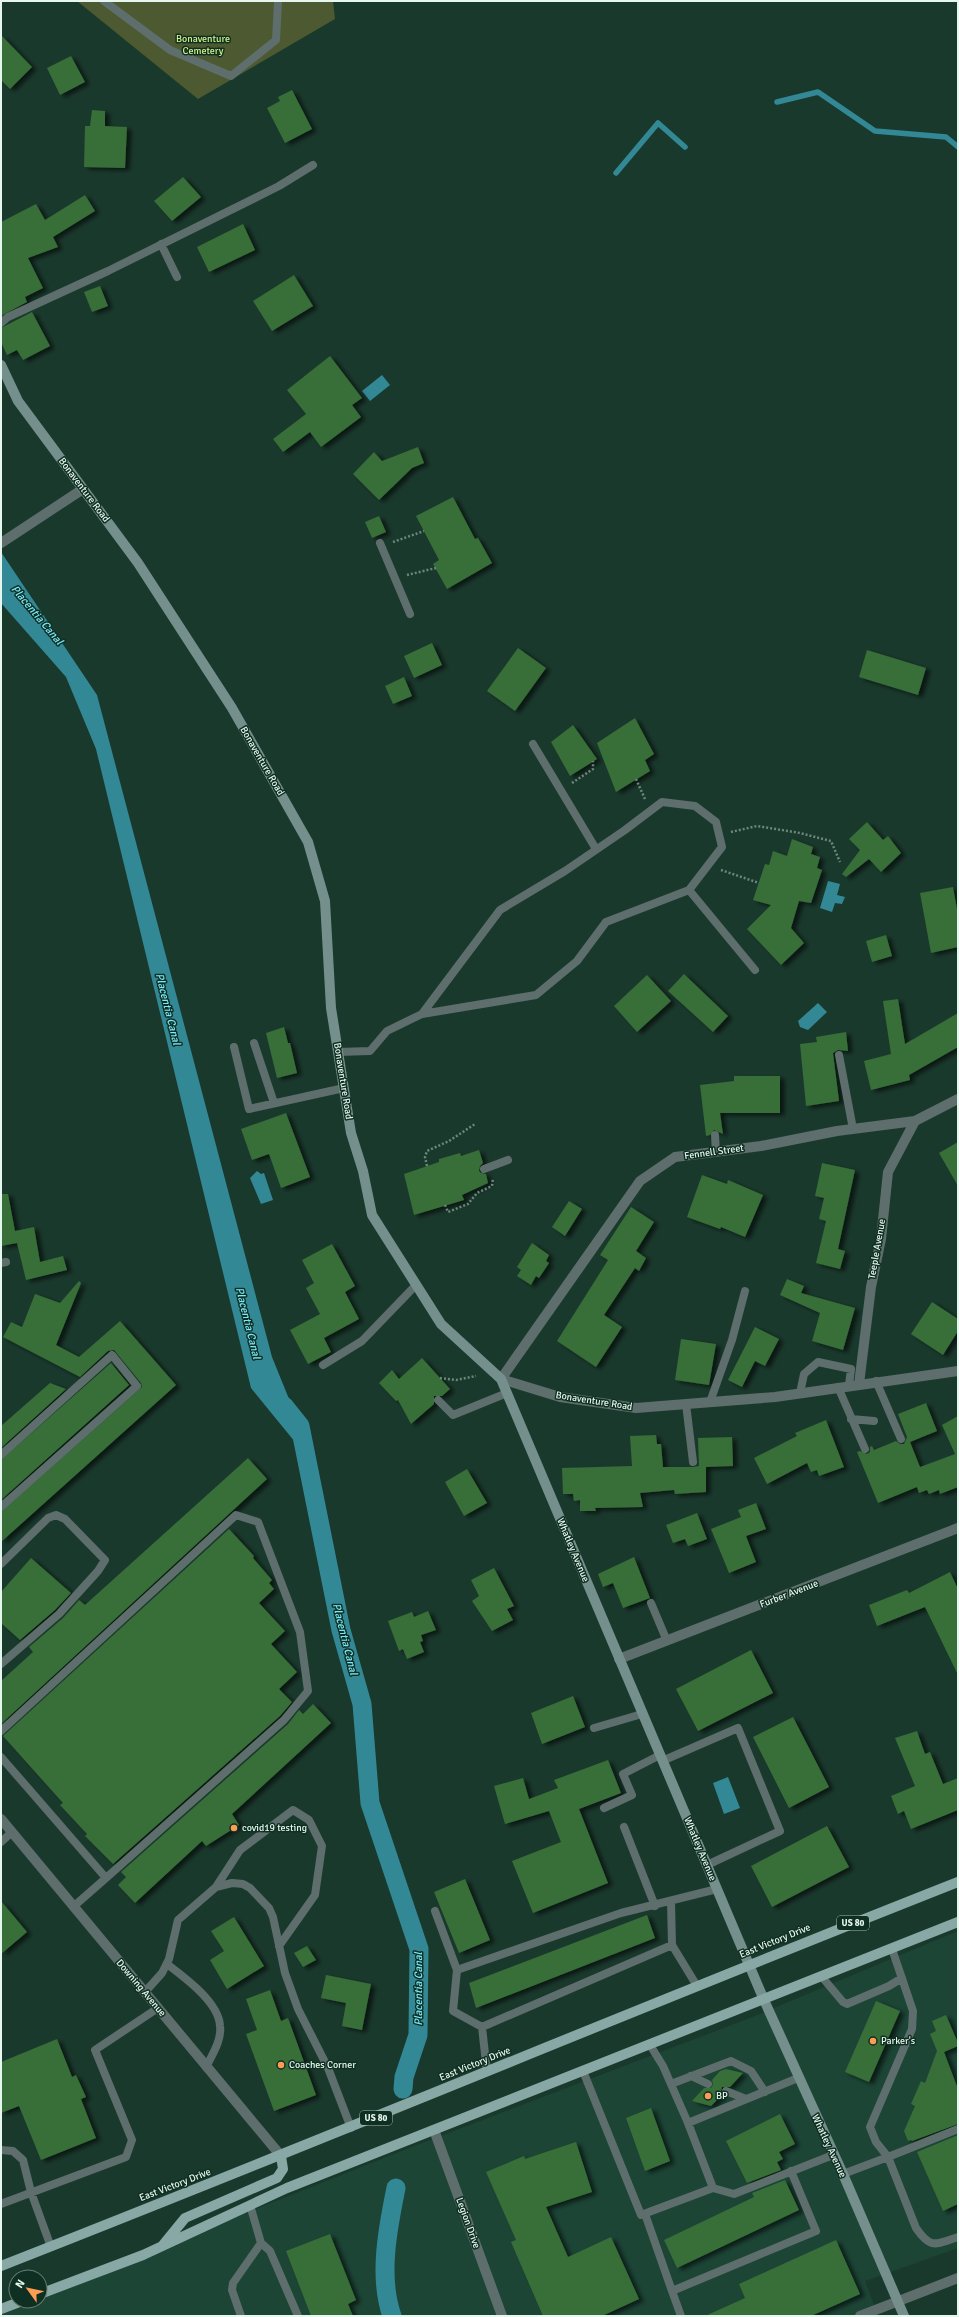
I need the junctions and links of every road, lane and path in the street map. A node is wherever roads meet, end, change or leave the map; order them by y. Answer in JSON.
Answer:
{"nodes":[{"id":1,"x":104,"y":1,"type":"edge"},
{"id":2,"x":278,"y":1,"type":"edge"},
{"id":3,"x":313,"y":165,"type":"dead end"},
{"id":4,"x":161,"y":244,"type":"junction"},
{"id":5,"x":177,"y":277,"type":"dead end"},
{"id":6,"x":1,"y":323,"type":"edge"},
{"id":7,"x":1,"y":365,"type":"edge"},
{"id":8,"x":84,"y":489,"type":"junction"},
{"id":9,"x":424,"y":531,"type":"dead end"},
{"id":10,"x":1,"y":543,"type":"edge"},
{"id":11,"x":381,"y":545,"type":"joint"},
{"id":12,"x":436,"y":568,"type":"dead end"},
{"id":13,"x":394,"y":578,"type":"junction"},
{"id":14,"x":410,"y":614,"type":"dead end"},
{"id":15,"x":533,"y":744,"type":"dead end"},
{"id":16,"x":593,"y":761,"type":"dead end"},
{"id":17,"x":554,"y":779,"type":"junction"},
{"id":18,"x":636,"y":779,"type":"dead end"},
{"id":19,"x":651,"y":810,"type":"junction"},
{"id":20,"x":719,"y":835,"type":"junction"},
{"id":21,"x":596,"y":850,"type":"junction"},
{"id":22,"x":840,"y":862,"type":"dead end"},
{"id":23,"x":707,"y":866,"type":"junction"},
{"id":24,"x":759,"y":883,"type":"dead end"},
{"id":25,"x":689,"y":890,"type":"junction"},
{"id":26,"x":755,"y":970,"type":"dead end"},
{"id":27,"x":422,"y":1014,"type":"junction"},
{"id":28,"x":254,"y":1043,"type":"dead end"},
{"id":29,"x":234,"y":1047,"type":"dead end"},
{"id":30,"x":338,"y":1052,"type":"junction"},
{"id":31,"x":840,"y":1055,"type":"dead end"},
{"id":32,"x":344,"y":1088,"type":"junction"},
{"id":33,"x":958,"y":1098,"type":"edge"},
{"id":34,"x":274,"y":1103,"type":"junction"},
{"id":35,"x":915,"y":1121,"type":"junction"},
{"id":36,"x":475,"y":1124,"type":"dead end"},
{"id":37,"x":853,"y":1129,"type":"junction"},
{"id":38,"x":714,"y":1135,"type":"dead end"},
{"id":39,"x":716,"y":1152,"type":"junction"},
{"id":40,"x":508,"y":1160,"type":"dead end"},
{"id":41,"x":427,"y":1166,"type":"dead end"},
{"id":42,"x":488,"y":1167,"type":"joint"},
{"id":43,"x":445,"y":1205,"type":"dead end"},
{"id":44,"x":416,"y":1285,"type":"junction"},
{"id":45,"x":746,"y":1291,"type":"dead end"},
{"id":46,"x":323,"y":1365,"type":"dead end"},
{"id":47,"x":491,"y":1370,"type":"junction"},
{"id":48,"x":958,"y":1371,"type":"edge"},
{"id":49,"x":440,"y":1378,"type":"dead end"},
{"id":50,"x":501,"y":1379,"type":"junction"},
{"id":51,"x":876,"y":1381,"type":"junction"},
{"id":52,"x":854,"y":1384,"type":"junction"},
{"id":53,"x":838,"y":1387,"type":"junction"},
{"id":54,"x":507,"y":1393,"type":"junction"},
{"id":55,"x":800,"y":1393,"type":"junction"},
{"id":56,"x":438,"y":1400,"type":"dead end"},
{"id":57,"x":710,"y":1402,"type":"junction"},
{"id":58,"x":686,"y":1404,"type":"junction"},
{"id":59,"x":851,"y":1419,"type":"junction"},
{"id":60,"x":874,"y":1421,"type":"dead end"},
{"id":61,"x":901,"y":1439,"type":"dead end"},
{"id":62,"x":864,"y":1449,"type":"dead end"},
{"id":63,"x":1,"y":1455,"type":"edge"},
{"id":64,"x":693,"y":1462,"type":"dead end"},
{"id":65,"x":1,"y":1507,"type":"edge"},
{"id":66,"x":958,"y":1528,"type":"edge"},
{"id":67,"x":1,"y":1564,"type":"edge"},
{"id":68,"x":651,"y":1603,"type":"dead end"},
{"id":69,"x":667,"y":1641,"type":"junction"},
{"id":70,"x":619,"y":1659,"type":"junction"},
{"id":71,"x":1,"y":1664,"type":"edge"},
{"id":72,"x":642,"y":1714,"type":"junction"},
{"id":73,"x":594,"y":1728,"type":"dead end"},
{"id":74,"x":1,"y":1731,"type":"edge"},
{"id":75,"x":1,"y":1757,"type":"edge"},
{"id":76,"x":661,"y":1758,"type":"junction"},
{"id":77,"x":604,"y":1808,"type":"dead end"},
{"id":78,"x":1,"y":1819,"type":"edge"},
{"id":79,"x":624,"y":1827,"type":"dead end"},
{"id":80,"x":12,"y":1832,"type":"junction"},
{"id":81,"x":1,"y":1842,"type":"edge"},
{"id":82,"x":707,"y":1865,"type":"junction"},
{"id":83,"x":106,"y":1878,"type":"junction"},
{"id":84,"x":958,"y":1882,"type":"edge"},
{"id":85,"x":216,"y":1887,"type":"junction"},
{"id":86,"x":717,"y":1889,"type":"junction"},
{"id":87,"x":671,"y":1901,"type":"junction"},
{"id":88,"x":73,"y":1906,"type":"junction"},
{"id":89,"x":655,"y":1906,"type":"junction"},
{"id":90,"x":435,"y":1911,"type":"dead end"},
{"id":91,"x":958,"y":1922,"type":"edge"},
{"id":92,"x":672,"y":1945,"type":"junction"},
{"id":93,"x":279,"y":1946,"type":"junction"},
{"id":94,"x":892,"y":1949,"type":"junction"},
{"id":95,"x":167,"y":1964,"type":"junction"},
{"id":96,"x":748,"y":1965,"type":"junction"},
{"id":97,"x":457,"y":1970,"type":"junction"},
{"id":98,"x":822,"y":1977,"type":"junction"},
{"id":99,"x":902,"y":1978,"type":"junction"},
{"id":100,"x":697,"y":1986,"type":"junction"},
{"id":101,"x":145,"y":1992,"type":"junction"},
{"id":102,"x":764,"y":2000,"type":"junction"},
{"id":103,"x":158,"y":2008,"type":"junction"},
{"id":104,"x":482,"y":2027,"type":"junction"},
{"id":105,"x":650,"y":2045,"type":"junction"},
{"id":106,"x":206,"y":2067,"type":"junction"},
{"id":107,"x":583,"y":2071,"type":"junction"},
{"id":108,"x":487,"y":2072,"type":"junction"},
{"id":109,"x":691,"y":2076,"type":"junction"},
{"id":110,"x":798,"y":2078,"type":"junction"},
{"id":111,"x":671,"y":2084,"type":"junction"},
{"id":112,"x":708,"y":2084,"type":"dead end"},
{"id":113,"x":726,"y":2091,"type":"dead end"},
{"id":114,"x":765,"y":2092,"type":"junction"},
{"id":115,"x":746,"y":2099,"type":"junction"},
{"id":116,"x":688,"y":2123,"type":"junction"},
{"id":117,"x":351,"y":2128,"type":"junction"},
{"id":118,"x":958,"y":2129,"type":"edge"},
{"id":119,"x":434,"y":2130,"type":"junction"},
{"id":120,"x":1,"y":2150,"type":"edge"},
{"id":121,"x":833,"y":2155,"type":"junction"},
{"id":122,"x":281,"y":2156,"type":"junction"},
{"id":123,"x":888,"y":2157,"type":"junction"},
{"id":124,"x":791,"y":2171,"type":"junction"},
{"id":125,"x":843,"y":2174,"type":"junction"},
{"id":126,"x":713,"y":2188,"type":"junction"},
{"id":127,"x":32,"y":2192,"type":"junction"},
{"id":128,"x":1,"y":2204,"type":"edge"},
{"id":129,"x":250,"y":2205,"type":"junction"},
{"id":130,"x":645,"y":2214,"type":"junction"},
{"id":131,"x":958,"y":2237,"type":"edge"},
{"id":132,"x":261,"y":2243,"type":"junction"},
{"id":133,"x":162,"y":2246,"type":"junction"},
{"id":134,"x":51,"y":2247,"type":"junction"},
{"id":135,"x":1,"y":2266,"type":"edge"},
{"id":136,"x":958,"y":2278,"type":"edge"},
{"id":137,"x":48,"y":2291,"type":"edge"},
{"id":138,"x":672,"y":2292,"type":"junction"},
{"id":139,"x":898,"y":2301,"type":"junction"},
{"id":140,"x":241,"y":2316,"type":"edge"},
{"id":141,"x":298,"y":2316,"type":"edge"},
{"id":142,"x":502,"y":2316,"type":"edge"},
{"id":143,"x":682,"y":2316,"type":"edge"},
{"id":144,"x":860,"y":2316,"type":"edge"},
{"id":145,"x":904,"y":2316,"type":"edge"}],
"edges":[{"from":1,"to":2,"type":"lane"},
{"from":3,"to":4,"type":"lane"},
{"from":4,"to":5,"type":"lane"},
{"from":4,"to":6,"type":"lane"},
{"from":7,"to":8,"type":"street","name":"Bonaventure Road"},
{"from":8,"to":10,"type":"street"},
{"from":8,"to":30,"type":"street","name":"Bonaventure Road"},
{"from":9,"to":11,"type":"path"},
{"from":11,"to":13,"type":"lane"},
{"from":12,"to":13,"type":"path"},
{"from":13,"to":14,"type":"lane"},
{"from":15,"to":17,"type":"lane"},
{"from":16,"to":17,"type":"path"},
{"from":17,"to":21,"type":"lane"},
{"from":18,"to":19,"type":"path"},
{"from":19,"to":20,"type":"lane"},
{"from":19,"to":21,"type":"lane"},
{"from":20,"to":22,"type":"path"},
{"from":20,"to":23,"type":"lane"},
{"from":21,"to":27,"type":"lane"},
{"from":23,"to":24,"type":"path"},
{"from":23,"to":25,"type":"lane"},
{"from":25,"to":26,"type":"lane"},
{"from":25,"to":27,"type":"lane"},
{"from":27,"to":30,"type":"lane"},
{"from":28,"to":34,"type":"lane"},
{"from":29,"to":34,"type":"lane"},
{"from":30,"to":32,"type":"street","name":"Bonaventure Road"},
{"from":31,"to":37,"type":"lane"},
{"from":32,"to":34,"type":"lane"},
{"from":32,"to":44,"type":"street","name":"Bonaventure Road"},
{"from":33,"to":35,"type":"street","name":"Fennell Street"},
{"from":35,"to":37,"type":"street","name":"Fennell Street"},
{"from":35,"to":52,"type":"street","name":"Teeple Avenue"},
{"from":36,"to":41,"type":"path"},
{"from":37,"to":39,"type":"street","name":"Fennell Street"},
{"from":38,"to":39,"type":"lane"},
{"from":39,"to":50,"type":"street","name":"Fennell Street"},
{"from":40,"to":42,"type":"lane"},
{"from":42,"to":43,"type":"path"},
{"from":44,"to":46,"type":"lane"},
{"from":44,"to":47,"type":"street","name":"Bonaventure Road"},
{"from":45,"to":57,"type":"lane"},
{"from":47,"to":49,"type":"path"},
{"from":47,"to":50,"type":"street","name":"Bonaventure Road"},
{"from":48,"to":51,"type":"street","name":"Bonaventure Road"},
{"from":50,"to":54,"type":"street","name":"Whatley Avenue"},
{"from":50,"to":58,"type":"street","name":"Bonaventure Road"},
{"from":51,"to":52,"type":"street","name":"Bonaventure Road"},
{"from":51,"to":61,"type":"lane"},
{"from":52,"to":53,"type":"street","name":"Bonaventure Road"},
{"from":52,"to":55,"type":"lane"},
{"from":53,"to":55,"type":"street","name":"Bonaventure Road"},
{"from":53,"to":59,"type":"lane"},
{"from":54,"to":56,"type":"lane"},
{"from":54,"to":70,"type":"street","name":"Whatley Avenue"},
{"from":55,"to":57,"type":"street","name":"Bonaventure Road"},
{"from":57,"to":58,"type":"street","name":"Bonaventure Road"},
{"from":58,"to":64,"type":"lane"},
{"from":59,"to":60,"type":"lane"},
{"from":59,"to":62,"type":"lane"},
{"from":63,"to":65,"type":"lane"},
{"from":66,"to":69,"type":"street","name":"Furber Avenue"},
{"from":67,"to":71,"type":"lane"},
{"from":68,"to":69,"type":"lane"},
{"from":69,"to":70,"type":"street","name":"Furber Avenue"},
{"from":70,"to":72,"type":"street","name":"Whatley Avenue"},
{"from":72,"to":73,"type":"lane"},
{"from":72,"to":76,"type":"street","name":"Whatley Avenue"},
{"from":74,"to":83,"type":"lane"},
{"from":75,"to":83,"type":"lane"},
{"from":76,"to":77,"type":"lane"},
{"from":76,"to":82,"type":"street","name":"Whatley Avenue"},
{"from":76,"to":82,"type":"lane"},
{"from":78,"to":80,"type":"street","name":"Downing Avenue"},
{"from":79,"to":89,"type":"lane"},
{"from":80,"to":81,"type":"lane"},
{"from":80,"to":88,"type":"street","name":"Downing Avenue"},
{"from":82,"to":86,"type":"street","name":"Whatley Avenue"},
{"from":83,"to":88,"type":"lane"},
{"from":84,"to":96,"type":"main road","name":"East Victory Drive","number":"US 80"},
{"from":85,"to":93,"type":"lane"},
{"from":85,"to":93,"type":"lane"},
{"from":85,"to":95,"type":"lane"},
{"from":86,"to":87,"type":"lane"},
{"from":86,"to":96,"type":"street","name":"Whatley Avenue"},
{"from":87,"to":89,"type":"lane"},
{"from":87,"to":92,"type":"lane"},
{"from":88,"to":101,"type":"street","name":"Downing Avenue"},
{"from":89,"to":97,"type":"lane"},
{"from":90,"to":97,"type":"lane"},
{"from":91,"to":94,"type":"main road"},
{"from":92,"to":100,"type":"lane"},
{"from":92,"to":104,"type":"lane"},
{"from":93,"to":117,"type":"lane"},
{"from":94,"to":98,"type":"main road"},
{"from":94,"to":99,"type":"lane"},
{"from":95,"to":101,"type":"lane"},
{"from":95,"to":106,"type":"lane"},
{"from":96,"to":100,"type":"main road","name":"East Victory Drive","number":"US 80"},
{"from":96,"to":102,"type":"street","name":"Whatley Avenue"},
{"from":97,"to":104,"type":"lane"},
{"from":98,"to":99,"type":"lane"},
{"from":98,"to":102,"type":"main road"},
{"from":99,"to":123,"type":"lane"},
{"from":100,"to":108,"type":"main road","name":"East Victory Drive","number":"US 80"},
{"from":101,"to":103,"type":"street","name":"Downing Avenue"},
{"from":102,"to":105,"type":"main road"},
{"from":102,"to":110,"type":"street","name":"Whatley Avenue"},
{"from":103,"to":106,"type":"street","name":"Downing Avenue"},
{"from":103,"to":127,"type":"lane"},
{"from":104,"to":108,"type":"lane"},
{"from":105,"to":107,"type":"main road"},
{"from":105,"to":111,"type":"lane"},
{"from":106,"to":122,"type":"street","name":"Downing Avenue"},
{"from":107,"to":119,"type":"main road"},
{"from":107,"to":130,"type":"lane"},
{"from":108,"to":117,"type":"main road","name":"East Victory Drive","number":"US 80"},
{"from":109,"to":111,"type":"lane"},
{"from":109,"to":112,"type":"lane"},
{"from":109,"to":114,"type":"lane"},
{"from":110,"to":114,"type":"lane"},
{"from":110,"to":121,"type":"street","name":"Whatley Avenue"},
{"from":111,"to":116,"type":"lane"},
{"from":113,"to":115,"type":"lane"},
{"from":114,"to":115,"type":"lane"},
{"from":115,"to":116,"type":"lane"},
{"from":116,"to":126,"type":"lane"},
{"from":117,"to":122,"type":"main road","name":"East Victory Drive","number":"US 80"},
{"from":118,"to":123,"type":"lane"},
{"from":119,"to":129,"type":"main road"},
{"from":119,"to":142,"type":"street","name":"Legion Drive"},
{"from":120,"to":127,"type":"lane"},
{"from":121,"to":124,"type":"lane"},
{"from":121,"to":125,"type":"street","name":"Whatley Avenue"},
{"from":122,"to":133,"type":"main road"},
{"from":122,"to":134,"type":"main road","name":"East Victory Drive","number":"US 80"},
{"from":123,"to":125,"type":"lane"},
{"from":123,"to":131,"type":"lane"},
{"from":124,"to":126,"type":"lane"},
{"from":124,"to":138,"type":"lane"},
{"from":125,"to":139,"type":"street","name":"Whatley Avenue"},
{"from":126,"to":130,"type":"lane"},
{"from":127,"to":128,"type":"lane"},
{"from":127,"to":134,"type":"lane"},
{"from":129,"to":132,"type":"lane"},
{"from":129,"to":133,"type":"main road"},
{"from":130,"to":138,"type":"lane"},
{"from":132,"to":140,"type":"lane"},
{"from":132,"to":141,"type":"lane"},
{"from":133,"to":137,"type":"main road"},
{"from":134,"to":135,"type":"main road","name":"East Victory Drive","number":"US 80"},
{"from":136,"to":139,"type":"street"},
{"from":138,"to":143,"type":"lane"},
{"from":139,"to":144,"type":"street"},
{"from":139,"to":145,"type":"street","name":"Whatley Avenue"}]}
